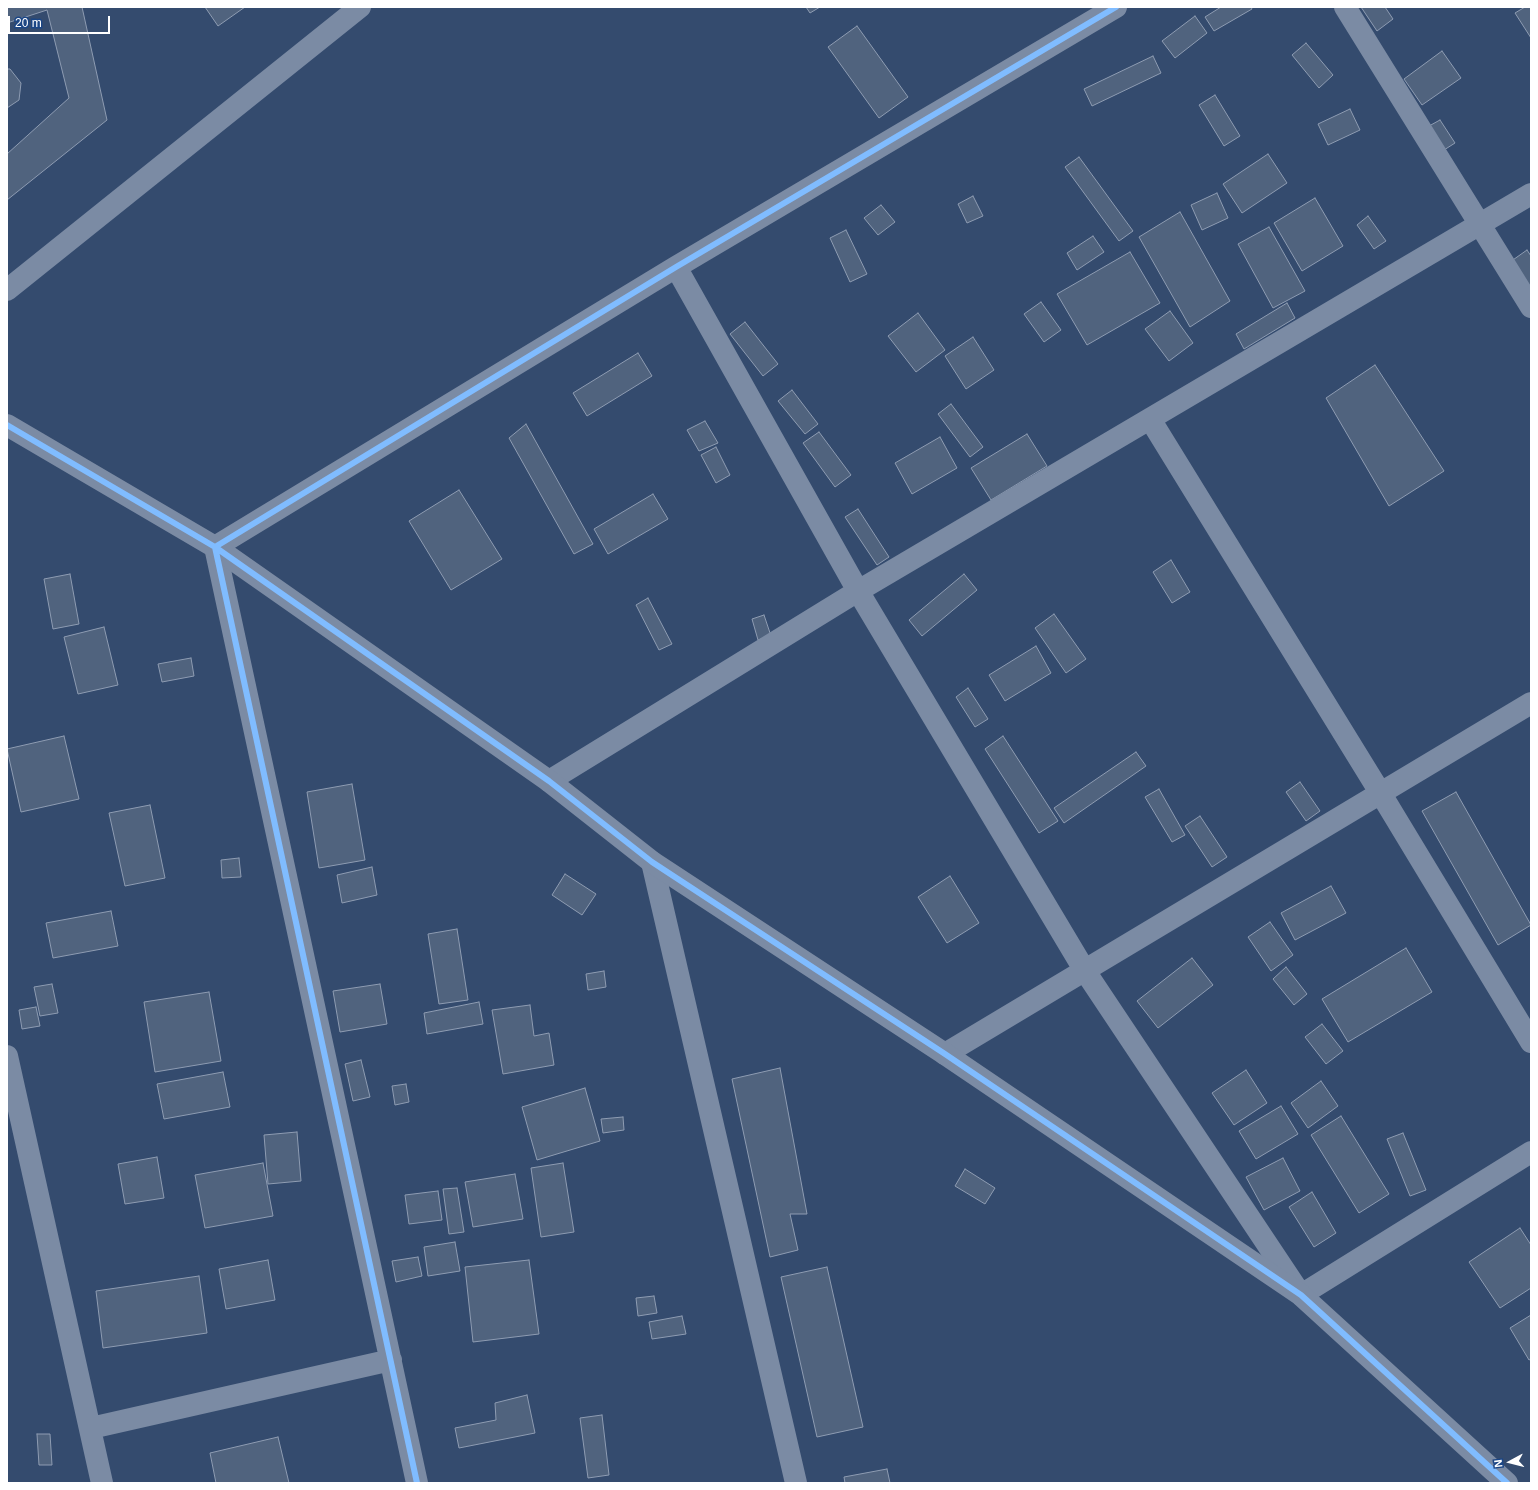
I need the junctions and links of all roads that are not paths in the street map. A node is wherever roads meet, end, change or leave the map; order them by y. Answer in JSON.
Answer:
{"nodes":[{"id":1,"x":360,"y":7,"type":"edge"},
{"id":2,"x":1116,"y":7,"type":"edge"},
{"id":3,"x":1345,"y":7,"type":"edge"},
{"id":4,"x":1531,"y":194,"type":"edge"},
{"id":5,"x":1480,"y":226,"type":"junction"},
{"id":6,"x":676,"y":267,"type":"junction"},
{"id":7,"x":7,"y":290,"type":"edge"},
{"id":8,"x":1531,"y":307,"type":"edge"},
{"id":9,"x":1150,"y":419,"type":"junction"},
{"id":10,"x":7,"y":425,"type":"edge"},
{"id":11,"x":215,"y":547,"type":"junction"},
{"id":12,"x":858,"y":591,"type":"junction"},
{"id":13,"x":1531,"y":703,"type":"edge"},
{"id":14,"x":549,"y":781,"type":"junction"},
{"id":15,"x":1381,"y":794,"type":"junction"},
{"id":16,"x":652,"y":862,"type":"junction"},
{"id":17,"x":1085,"y":971,"type":"junction"},
{"id":18,"x":1531,"y":1042,"type":"edge"},
{"id":19,"x":945,"y":1054,"type":"junction"},
{"id":20,"x":7,"y":1056,"type":"edge"},
{"id":21,"x":1531,"y":1152,"type":"edge"},
{"id":22,"x":1301,"y":1295,"type":"junction"},
{"id":23,"x":391,"y":1360,"type":"junction"},
{"id":24,"x":91,"y":1428,"type":"junction"},
{"id":25,"x":102,"y":1483,"type":"edge"},
{"id":26,"x":417,"y":1483,"type":"edge"},
{"id":27,"x":796,"y":1483,"type":"edge"},
{"id":28,"x":1508,"y":1483,"type":"edge"}],
"edges":[{"from":1,"to":7,"type":"street"},
{"from":2,"to":6,"type":"street"},
{"from":3,"to":5,"type":"street"},
{"from":4,"to":5,"type":"street"},
{"from":5,"to":8,"type":"street"},
{"from":5,"to":9,"type":"street"},
{"from":6,"to":11,"type":"street"},
{"from":6,"to":12,"type":"street"},
{"from":9,"to":12,"type":"street"},
{"from":9,"to":15,"type":"street"},
{"from":10,"to":11,"type":"street"},
{"from":11,"to":14,"type":"street"},
{"from":11,"to":23,"type":"street"},
{"from":12,"to":14,"type":"street"},
{"from":12,"to":17,"type":"street"},
{"from":13,"to":15,"type":"street"},
{"from":14,"to":16,"type":"street"},
{"from":15,"to":17,"type":"street"},
{"from":15,"to":18,"type":"street"},
{"from":16,"to":19,"type":"street"},
{"from":16,"to":27,"type":"street"},
{"from":17,"to":19,"type":"street"},
{"from":17,"to":22,"type":"street"},
{"from":19,"to":22,"type":"street"},
{"from":20,"to":24,"type":"street"},
{"from":21,"to":22,"type":"street"},
{"from":22,"to":28,"type":"street"},
{"from":23,"to":24,"type":"street"},
{"from":23,"to":26,"type":"street"},
{"from":24,"to":25,"type":"street"}]}
